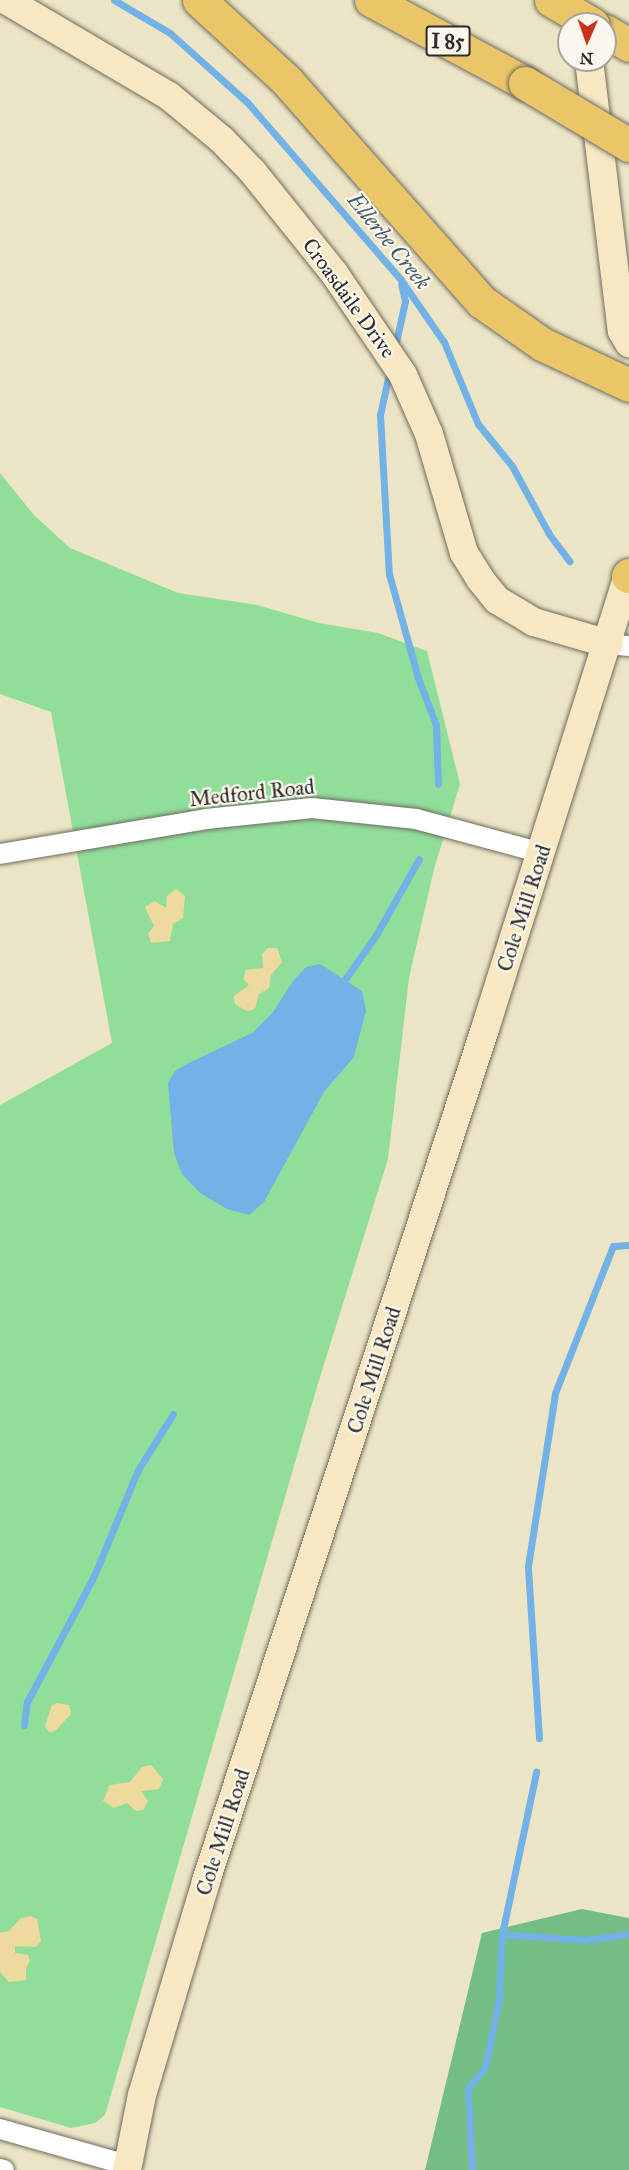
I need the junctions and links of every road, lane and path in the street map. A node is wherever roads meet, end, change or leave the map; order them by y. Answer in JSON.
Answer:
{"nodes":[{"id":1,"x":6,"y":0,"type":"edge"},
{"id":2,"x":199,"y":0,"type":"edge"},
{"id":3,"x":371,"y":0,"type":"edge"},
{"id":4,"x":550,"y":0,"type":"edge"},
{"id":5,"x":571,"y":12,"type":"edge"},
{"id":6,"x":590,"y":72,"type":"edge"},
{"id":7,"x":629,"y":146,"type":"edge"},
{"id":8,"x":629,"y":343,"type":"edge"},
{"id":9,"x":629,"y":385,"type":"edge"},
{"id":10,"x":629,"y":574,"type":"edge"},
{"id":11,"x":619,"y":645,"type":"edge"},
{"id":12,"x":0,"y":854,"type":"edge"},
{"id":13,"x":542,"y":854,"type":"junction"},
{"id":14,"x":0,"y":2129,"type":"edge"},
{"id":15,"x":127,"y":2168,"type":"edge"}],
"edges":[{"from":1,"to":11,"type":"street","name":"Croasdaile Drive"},
{"from":2,"to":9,"type":"highway"},
{"from":3,"to":7,"type":"highway","number":"I 85","bridge":true},
{"from":4,"to":5,"type":"highway","bridge":true},
{"from":6,"to":8,"type":"street"},
{"from":10,"to":11,"type":"street","name":"Cole Mill Road"},
{"from":11,"to":13,"type":"street","name":"Cole Mill Road"},
{"from":12,"to":13,"type":"street","name":"Medford Road"},
{"from":13,"to":15,"type":"street","name":"Cole Mill Road"},
{"from":14,"to":15,"type":"street"}]}
